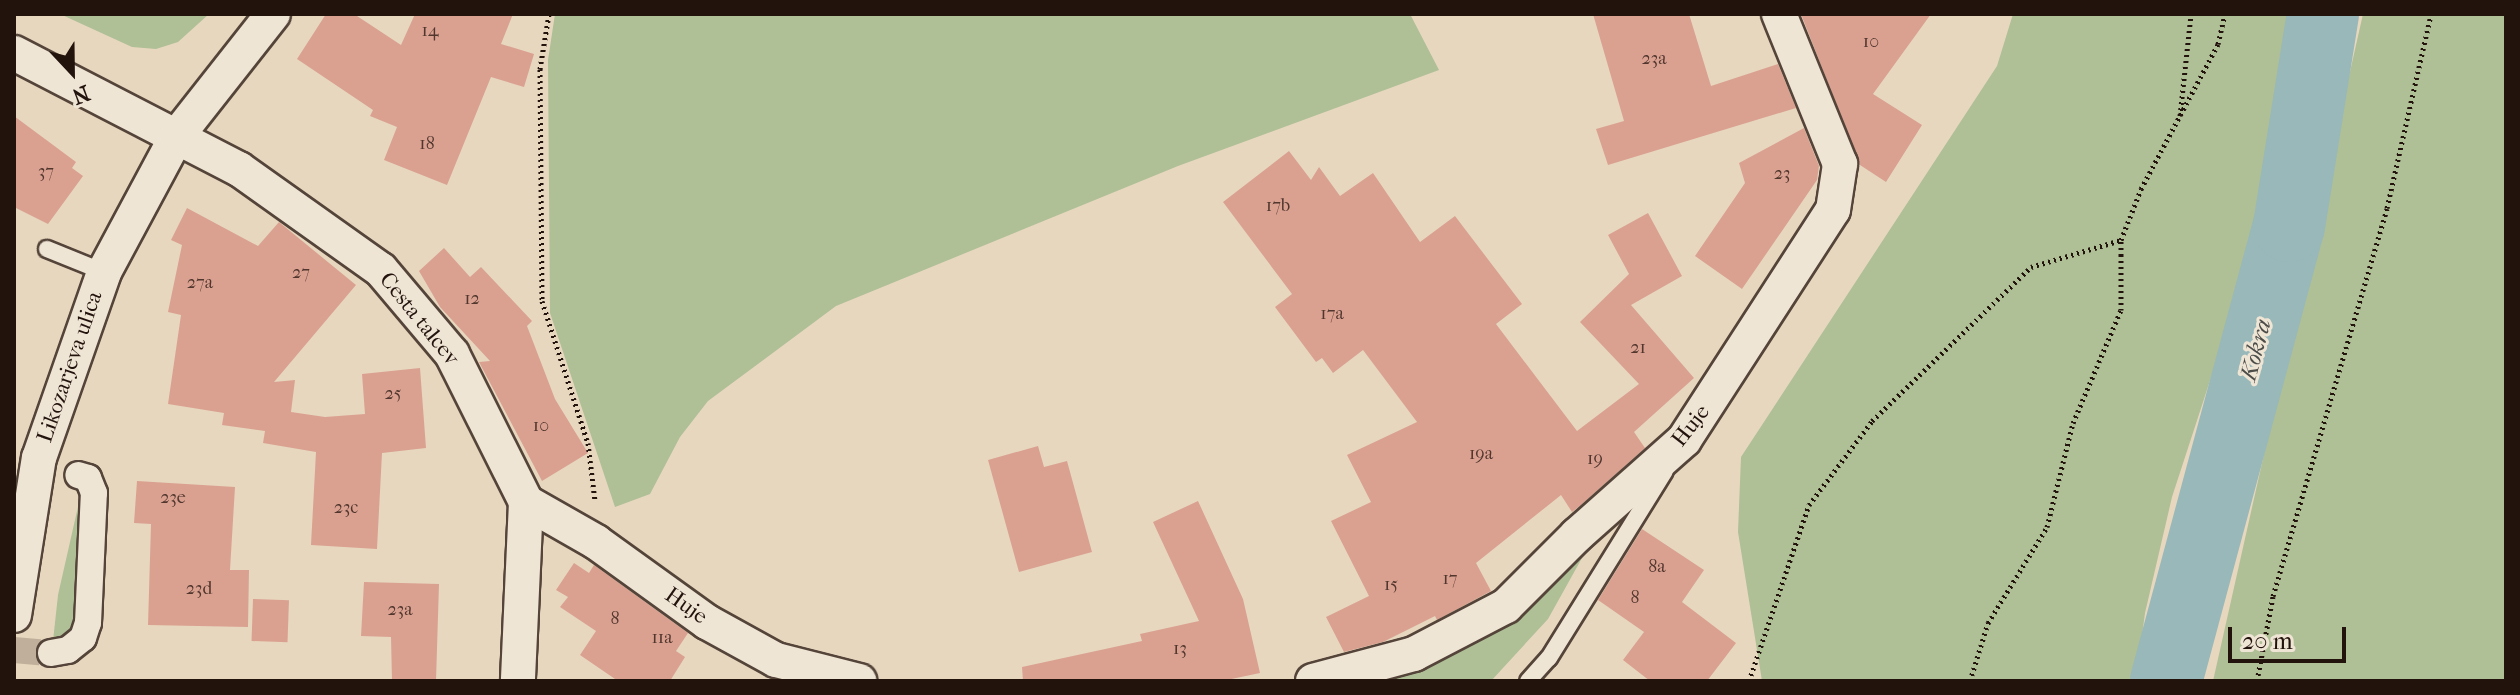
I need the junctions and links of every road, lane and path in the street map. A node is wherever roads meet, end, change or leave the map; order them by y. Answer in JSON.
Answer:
{"nodes":[{"id":1,"x":273,"y":14,"type":"edge"},
{"id":2,"x":549,"y":14,"type":"edge"},
{"id":3,"x":1779,"y":14,"type":"edge"},
{"id":4,"x":2191,"y":14,"type":"edge"},
{"id":5,"x":2225,"y":14,"type":"edge"},
{"id":6,"x":2431,"y":14,"type":"edge"},
{"id":7,"x":14,"y":53,"type":"edge"},
{"id":8,"x":2180,"y":120,"type":"junction"},
{"id":9,"x":177,"y":136,"type":"junction"},
{"id":10,"x":2121,"y":240,"type":"junction"},
{"id":11,"x":47,"y":249,"type":"dead end"},
{"id":12,"x":104,"y":272,"type":"junction"},
{"id":13,"x":1684,"y":440,"type":"junction"},
{"id":14,"x":78,"y":475,"type":"dead end"},
{"id":15,"x":526,"y":502,"type":"junction"},
{"id":16,"x":596,"y":542,"type":"junction"},
{"id":17,"x":14,"y":615,"type":"edge"},
{"id":18,"x":51,"y":653,"type":"tunnel mouth"},
{"id":19,"x":518,"y":681,"type":"edge"},
{"id":20,"x":859,"y":681,"type":"edge"},
{"id":21,"x":1313,"y":681,"type":"edge"},
{"id":22,"x":1528,"y":681,"type":"edge"},
{"id":23,"x":1749,"y":681,"type":"edge"},
{"id":24,"x":1970,"y":681,"type":"edge"},
{"id":25,"x":2257,"y":681,"type":"edge"}],
"edges":[{"from":1,"to":9,"type":"street","name":"Likozarjeva ulica"},
{"from":2,"to":16,"type":"path"},
{"from":3,"to":13,"type":"street","name":"Huje"},
{"from":4,"to":8,"type":"path"},
{"from":5,"to":8,"type":"path"},
{"from":6,"to":25,"type":"path"},
{"from":7,"to":9,"type":"street","name":"Cesta talcev"},
{"from":8,"to":10,"type":"path"},
{"from":9,"to":12,"type":"street","name":"Likozarjeva ulica"},
{"from":9,"to":15,"type":"street","name":"Cesta talcev"},
{"from":10,"to":23,"type":"path"},
{"from":10,"to":24,"type":"path"},
{"from":11,"to":12,"type":"lane"},
{"from":12,"to":17,"type":"street","name":"Likozarjeva ulica"},
{"from":13,"to":21,"type":"street","name":"Huje"},
{"from":13,"to":22,"type":"lane"},
{"from":14,"to":18,"type":"street"},
{"from":15,"to":16,"type":"street","name":"Huje"},
{"from":15,"to":19,"type":"street","name":"Cesta talcev"},
{"from":16,"to":20,"type":"street","name":"Huje"}]}
